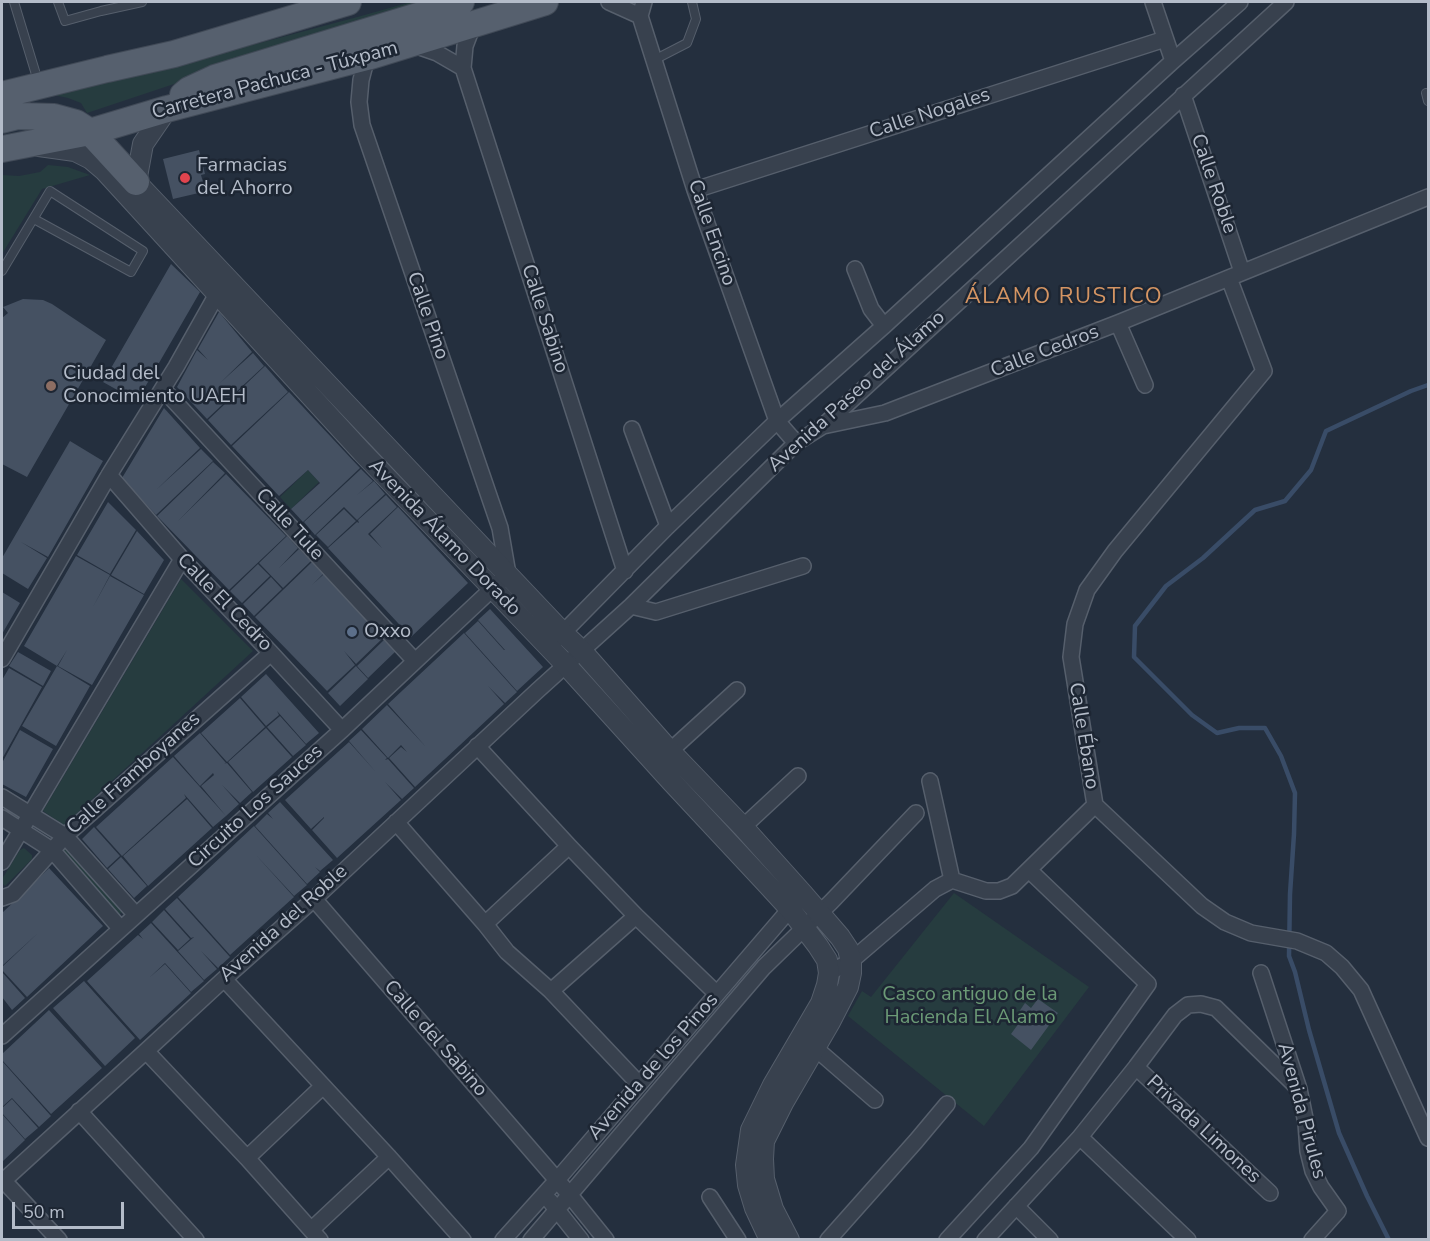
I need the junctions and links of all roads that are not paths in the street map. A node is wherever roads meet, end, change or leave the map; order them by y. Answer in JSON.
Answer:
{"nodes":[{"id":1,"x":14,"y":2,"type":"edge"},
{"id":2,"x":58,"y":2,"type":"edge"},
{"id":3,"x":142,"y":2,"type":"edge"},
{"id":4,"x":461,"y":2,"type":"edge"},
{"id":5,"x":545,"y":2,"type":"edge"},
{"id":6,"x":609,"y":2,"type":"edge"},
{"id":7,"x":692,"y":2,"type":"edge"},
{"id":8,"x":1153,"y":2,"type":"edge"},
{"id":9,"x":1240,"y":2,"type":"edge"},
{"id":10,"x":1286,"y":2,"type":"edge"},
{"id":11,"x":335,"y":3,"type":"edge"},
{"id":12,"x":642,"y":9,"type":"edge"},
{"id":13,"x":473,"y":25,"type":"junction"},
{"id":14,"x":1165,"y":39,"type":"junction"},
{"id":15,"x":410,"y":44,"type":"junction"},
{"id":16,"x":367,"y":57,"type":"junction"},
{"id":17,"x":654,"y":60,"type":"junction"},
{"id":18,"x":1173,"y":61,"type":"junction"},
{"id":19,"x":463,"y":68,"type":"junction"},
{"id":20,"x":39,"y":86,"type":"junction"},
{"id":21,"x":2,"y":95,"type":"edge"},
{"id":22,"x":1183,"y":96,"type":"junction"},
{"id":23,"x":167,"y":109,"type":"junction"},
{"id":24,"x":2,"y":120,"type":"edge"},
{"id":25,"x":90,"y":132,"type":"junction"},
{"id":26,"x":28,"y":144,"type":"junction"},
{"id":27,"x":2,"y":149,"type":"edge"},
{"id":28,"x":136,"y":182,"type":"junction"},
{"id":29,"x":695,"y":190,"type":"junction"},
{"id":30,"x":1428,"y":197,"type":"edge"},
{"id":31,"x":34,"y":219,"type":"junction"},
{"id":32,"x":855,"y":269,"type":"dead end"},
{"id":33,"x":2,"y":271,"type":"edge"},
{"id":34,"x":1236,"y":275,"type":"junction"},
{"id":35,"x":221,"y":286,"type":"junction"},
{"id":36,"x":1118,"y":323,"type":"junction"},
{"id":37,"x":884,"y":326,"type":"junction"},
{"id":38,"x":1145,"y":385,"type":"dead end"},
{"id":39,"x":162,"y":389,"type":"junction"},
{"id":40,"x":777,"y":421,"type":"junction"},
{"id":41,"x":823,"y":426,"type":"junction"},
{"id":42,"x":632,"y":429,"type":"dead end"},
{"id":43,"x":377,"y":437,"type":"junction"},
{"id":44,"x":796,"y":443,"type":"junction"},
{"id":45,"x":362,"y":452,"type":"junction"},
{"id":46,"x":109,"y":476,"type":"junction"},
{"id":47,"x":668,"y":526,"type":"junction"},
{"id":48,"x":182,"y":559,"type":"junction"},
{"id":49,"x":803,"y":566,"type":"dead end"},
{"id":50,"x":625,"y":571,"type":"junction"},
{"id":51,"x":508,"y":573,"type":"junction"},
{"id":52,"x":493,"y":588,"type":"junction"},
{"id":53,"x":631,"y":606,"type":"junction"},
{"id":54,"x":563,"y":633,"type":"junction"},
{"id":55,"x":549,"y":647,"type":"junction"},
{"id":56,"x":581,"y":650,"type":"junction"},
{"id":57,"x":271,"y":652,"type":"junction"},
{"id":58,"x":2,"y":659,"type":"edge"},
{"id":59,"x":415,"y":661,"type":"junction"},
{"id":60,"x":566,"y":665,"type":"junction"},
{"id":61,"x":737,"y":690,"type":"dead end"},
{"id":62,"x":342,"y":730,"type":"junction"},
{"id":63,"x":477,"y":746,"type":"junction"},
{"id":64,"x":670,"y":751,"type":"junction"},
{"id":65,"x":798,"y":776,"type":"dead end"},
{"id":66,"x":930,"y":781,"type":"dead end"},
{"id":67,"x":2,"y":797,"type":"edge"},
{"id":68,"x":1095,"y":805,"type":"junction"},
{"id":69,"x":916,"y":813,"type":"dead end"},
{"id":70,"x":30,"y":814,"type":"junction"},
{"id":71,"x":2,"y":818,"type":"edge"},
{"id":72,"x":396,"y":822,"type":"junction"},
{"id":73,"x":743,"y":827,"type":"junction"},
{"id":74,"x":20,"y":830,"type":"junction"},
{"id":75,"x":65,"y":836,"type":"junction"},
{"id":76,"x":569,"y":846,"type":"junction"},
{"id":77,"x":51,"y":850,"type":"junction"},
{"id":78,"x":2,"y":862,"type":"edge"},
{"id":79,"x":1029,"y":870,"type":"junction"},
{"id":80,"x":952,"y":880,"type":"junction"},
{"id":81,"x":803,"y":894,"type":"junction"},
{"id":82,"x":2,"y":898,"type":"edge"},
{"id":83,"x":314,"y":899,"type":"junction"},
{"id":84,"x":790,"y":909,"type":"junction"},
{"id":85,"x":820,"y":913,"type":"junction"},
{"id":86,"x":136,"y":915,"type":"junction"},
{"id":87,"x":636,"y":916,"type":"junction"},
{"id":88,"x":485,"y":924,"type":"junction"},
{"id":89,"x":805,"y":927,"type":"junction"},
{"id":90,"x":120,"y":928,"type":"junction"},
{"id":91,"x":851,"y":961,"type":"junction"},
{"id":92,"x":829,"y":973,"type":"junction"},
{"id":93,"x":1261,"y":973,"type":"dead end"},
{"id":94,"x":224,"y":979,"type":"junction"},
{"id":95,"x":551,"y":991,"type":"junction"},
{"id":96,"x":717,"y":994,"type":"junction"},
{"id":97,"x":2,"y":1036,"type":"edge"},
{"id":98,"x":679,"y":1038,"type":"junction"},
{"id":99,"x":814,"y":1047,"type":"junction"},
{"id":100,"x":146,"y":1051,"type":"junction"},
{"id":101,"x":689,"y":1054,"type":"junction"},
{"id":102,"x":1136,"y":1067,"type":"junction"},
{"id":103,"x":639,"y":1084,"type":"junction"},
{"id":104,"x":323,"y":1086,"type":"junction"},
{"id":105,"x":1299,"y":1089,"type":"junction"},
{"id":106,"x":875,"y":1100,"type":"dead end"},
{"id":107,"x":947,"y":1104,"type":"dead end"},
{"id":108,"x":79,"y":1111,"type":"junction"},
{"id":109,"x":757,"y":1135,"type":"junction"},
{"id":110,"x":1080,"y":1137,"type":"junction"},
{"id":111,"x":1428,"y":1138,"type":"edge"},
{"id":112,"x":389,"y":1157,"type":"junction"},
{"id":113,"x":247,"y":1158,"type":"junction"},
{"id":114,"x":557,"y":1180,"type":"junction"},
{"id":115,"x":2,"y":1181,"type":"edge"},
{"id":116,"x":1270,"y":1193,"type":"dead end"},
{"id":117,"x":544,"y":1194,"type":"junction"},
{"id":118,"x":569,"y":1194,"type":"junction"},
{"id":119,"x":710,"y":1197,"type":"dead end"},
{"id":120,"x":1016,"y":1206,"type":"junction"},
{"id":121,"x":556,"y":1209,"type":"junction"},
{"id":122,"x":316,"y":1235,"type":"edge"},
{"id":123,"x":59,"y":1239,"type":"edge"},
{"id":124,"x":196,"y":1239,"type":"edge"},
{"id":125,"x":463,"y":1239,"type":"edge"},
{"id":126,"x":503,"y":1239,"type":"edge"},
{"id":127,"x":531,"y":1239,"type":"edge"},
{"id":128,"x":581,"y":1239,"type":"edge"},
{"id":129,"x":606,"y":1239,"type":"edge"},
{"id":130,"x":738,"y":1239,"type":"edge"},
{"id":131,"x":770,"y":1239,"type":"edge"},
{"id":132,"x":789,"y":1239,"type":"edge"},
{"id":133,"x":828,"y":1239,"type":"edge"},
{"id":134,"x":947,"y":1239,"type":"edge"},
{"id":135,"x":985,"y":1239,"type":"edge"},
{"id":136,"x":1050,"y":1239,"type":"edge"},
{"id":137,"x":1188,"y":1239,"type":"edge"},
{"id":138,"x":1312,"y":1239,"type":"edge"}],
"edges":[{"from":1,"to":20,"type":"lane"},
{"from":2,"to":3,"type":"lane"},
{"from":4,"to":23,"type":"main road"},
{"from":5,"to":13,"type":"main road","name":"Carretera Pachuca - Túxpam"},
{"from":6,"to":12,"type":"street","name":"Calle Encino"},
{"from":7,"to":17,"type":"lane"},
{"from":8,"to":14,"type":"street"},
{"from":9,"to":18,"type":"street","name":"Avenida Paseo del Álamo"},
{"from":10,"to":22,"type":"street","name":"Avenida Paseo del Álamo"},
{"from":11,"to":20,"type":"main road"},
{"from":12,"to":17,"type":"street","name":"Calle Encino"},
{"from":13,"to":15,"type":"main road","name":"Carretera Pachuca - Túxpam"},
{"from":13,"to":19,"type":"street","name":"Calle Sabino"},
{"from":14,"to":18,"type":"street"},
{"from":14,"to":29,"type":"street","name":"Calle Nogales"},
{"from":15,"to":16,"type":"main road","name":"Carretera Pachuca - Túxpam"},
{"from":15,"to":19,"type":"street"},
{"from":16,"to":23,"type":"main road","name":"Carretera Pachuca - Túxpam"},
{"from":16,"to":51,"type":"street","name":"Calle Pino"},
{"from":17,"to":29,"type":"street","name":"Calle Encino"},
{"from":18,"to":37,"type":"street","name":"Avenida Paseo del Álamo"},
{"from":19,"to":50,"type":"street","name":"Calle Sabino"},
{"from":20,"to":21,"type":"main road"},
{"from":22,"to":34,"type":"street","name":"Calle Roble"},
{"from":22,"to":41,"type":"street","name":"Avenida Paseo del Álamo"},
{"from":23,"to":25,"type":"main road","name":"Carretera Pachuca - Túxpam"},
{"from":23,"to":28,"type":"street"},
{"from":24,"to":25,"type":"main road"},
{"from":25,"to":26,"type":"main road","name":"Carretera Pachuca - Túxpam"},
{"from":25,"to":28,"type":"main road"},
{"from":26,"to":27,"type":"main road","name":"Carretera Pachuca - Túxpam"},
{"from":26,"to":35,"type":"street","name":"Avenida Álamo Dorado"},
{"from":28,"to":35,"type":"street","name":"Avenida Álamo Dorado"},
{"from":29,"to":40,"type":"street","name":"Calle Encino"},
{"from":30,"to":34,"type":"street","name":"Calle Cedros"},
{"from":31,"to":31,"type":"lane"},
{"from":31,"to":33,"type":"lane"},
{"from":32,"to":37,"type":"street"},
{"from":34,"to":36,"type":"street","name":"Calle Cedros"},
{"from":34,"to":68,"type":"street","name":"Calle Ébano"},
{"from":35,"to":39,"type":"street"},
{"from":35,"to":43,"type":"street","name":"Avenida Álamo Dorado"},
{"from":35,"to":45,"type":"street","name":"Avenida Álamo Dorado"},
{"from":36,"to":38,"type":"street"},
{"from":36,"to":41,"type":"street","name":"Calle Cedros"},
{"from":37,"to":40,"type":"street","name":"Avenida Paseo del Álamo"},
{"from":39,"to":46,"type":"street"},
{"from":39,"to":59,"type":"street","name":"Calle Tule"},
{"from":40,"to":44,"type":"street","name":"Calle Encino"},
{"from":40,"to":47,"type":"street","name":"Avenida Paseo del Álamo"},
{"from":41,"to":44,"type":"street","name":"Avenida Paseo del Álamo"},
{"from":42,"to":47,"type":"street"},
{"from":43,"to":45,"type":"street"},
{"from":43,"to":51,"type":"street","name":"Avenida Álamo Dorado"},
{"from":44,"to":53,"type":"street","name":"Avenida Paseo del Álamo"},
{"from":45,"to":52,"type":"street","name":"Avenida Álamo Dorado"},
{"from":46,"to":48,"type":"street","name":"Calle El Cedro"},
{"from":46,"to":58,"type":"street"},
{"from":47,"to":50,"type":"street","name":"Avenida Paseo del Álamo"},
{"from":48,"to":57,"type":"street","name":"Calle El Cedro"},
{"from":48,"to":70,"type":"street"},
{"from":49,"to":53,"type":"street"},
{"from":50,"to":54,"type":"street","name":"Avenida Paseo del Álamo"},
{"from":51,"to":52,"type":"street","name":"Circuito Los Sauces"},
{"from":51,"to":54,"type":"street","name":"Avenida Álamo Dorado"},
{"from":52,"to":55,"type":"street","name":"Avenida Álamo Dorado"},
{"from":52,"to":59,"type":"street","name":"Circuito Los Sauces"},
{"from":53,"to":56,"type":"street","name":"Avenida Paseo del Álamo"},
{"from":54,"to":55,"type":"street","name":"Avenida Paseo del Álamo"},
{"from":54,"to":56,"type":"street","name":"Avenida Álamo Dorado"},
{"from":55,"to":60,"type":"street","name":"Avenida Álamo Dorado"},
{"from":56,"to":60,"type":"street","name":"Avenida Paseo del Álamo"},
{"from":56,"to":64,"type":"street","name":"Avenida Álamo Dorado"},
{"from":57,"to":62,"type":"street","name":"Calle El Cedro"},
{"from":57,"to":75,"type":"street","name":"Calle Framboyanes"},
{"from":59,"to":62,"type":"street","name":"Circuito Los Sauces"},
{"from":60,"to":63,"type":"street","name":"Avenida del Roble"},
{"from":60,"to":84,"type":"street","name":"Avenida Álamo Dorado"},
{"from":61,"to":64,"type":"street"},
{"from":62,"to":86,"type":"street","name":"Circuito Los Sauces"},
{"from":63,"to":72,"type":"street","name":"Avenida del Roble"},
{"from":63,"to":76,"type":"street"},
{"from":64,"to":73,"type":"street","name":"Avenida Álamo Dorado"},
{"from":65,"to":73,"type":"street"},
{"from":66,"to":80,"type":"street"},
{"from":67,"to":70,"type":"street"},
{"from":68,"to":79,"type":"street"},
{"from":68,"to":111,"type":"street","name":"Calle Ébano"},
{"from":69,"to":85,"type":"street","name":"Avenida de los Pinos"},
{"from":70,"to":74,"type":"street"},
{"from":70,"to":75,"type":"street"},
{"from":71,"to":74,"type":"street"},
{"from":72,"to":83,"type":"street","name":"Avenida del Roble"},
{"from":72,"to":88,"type":"street"},
{"from":73,"to":81,"type":"street","name":"Avenida Álamo Dorado"},
{"from":74,"to":77,"type":"street"},
{"from":74,"to":78,"type":"street"},
{"from":75,"to":77,"type":"street","name":"Calle Framboyanes"},
{"from":75,"to":86,"type":"street"},
{"from":76,"to":87,"type":"street"},
{"from":76,"to":88,"type":"street"},
{"from":77,"to":82,"type":"street","name":"Calle Framboyanes"},
{"from":77,"to":90,"type":"street"},
{"from":79,"to":80,"type":"street"},
{"from":79,"to":134,"type":"street"},
{"from":80,"to":91,"type":"street"},
{"from":81,"to":84,"type":"street","name":"Avenida de los Pinos"},
{"from":81,"to":85,"type":"street","name":"Avenida Álamo Dorado"},
{"from":83,"to":94,"type":"street","name":"Avenida del Roble"},
{"from":83,"to":114,"type":"street","name":"Calle del Sabino"},
{"from":84,"to":89,"type":"street","name":"Avenida Álamo Dorado"},
{"from":84,"to":96,"type":"street","name":"Avenida de los Pinos"},
{"from":85,"to":89,"type":"street","name":"Avenida de los Pinos"},
{"from":85,"to":91,"type":"street","name":"Avenida Álamo Dorado"},
{"from":86,"to":90,"type":"street","name":"Circuito Los Sauces"},
{"from":87,"to":95,"type":"street"},
{"from":87,"to":96,"type":"street"},
{"from":88,"to":95,"type":"street"},
{"from":89,"to":92,"type":"street","name":"Avenida Álamo Dorado"},
{"from":89,"to":101,"type":"street","name":"Avenida de los Pinos"},
{"from":90,"to":97,"type":"street","name":"Circuito Los Sauces"},
{"from":91,"to":92,"type":"street"},
{"from":91,"to":99,"type":"street"},
{"from":92,"to":109,"type":"street"},
{"from":93,"to":105,"type":"street","name":"Avenida Pirules"},
{"from":94,"to":100,"type":"street","name":"Avenida del Roble"},
{"from":94,"to":104,"type":"street"},
{"from":95,"to":103,"type":"street"},
{"from":96,"to":98,"type":"street","name":"Avenida de los Pinos"},
{"from":98,"to":101,"type":"street"},
{"from":98,"to":103,"type":"street","name":"Avenida de los Pinos"},
{"from":99,"to":106,"type":"street"},
{"from":99,"to":109,"type":"street"},
{"from":100,"to":108,"type":"street","name":"Avenida del Roble"},
{"from":100,"to":113,"type":"street"},
{"from":101,"to":118,"type":"street","name":"Avenida de los Pinos"},
{"from":102,"to":105,"type":"street"},
{"from":102,"to":110,"type":"street"},
{"from":102,"to":116,"type":"street","name":"Privada Limones"},
{"from":103,"to":114,"type":"street","name":"Avenida de los Pinos"},
{"from":104,"to":112,"type":"street"},
{"from":104,"to":113,"type":"street"},
{"from":105,"to":138,"type":"street","name":"Avenida Pirules"},
{"from":107,"to":133,"type":"street"},
{"from":108,"to":115,"type":"street","name":"Avenida del Roble"},
{"from":108,"to":124,"type":"street"},
{"from":109,"to":131,"type":"street"},
{"from":109,"to":132,"type":"street"},
{"from":110,"to":120,"type":"street"},
{"from":110,"to":137,"type":"street"},
{"from":112,"to":122,"type":"street"},
{"from":112,"to":125,"type":"street"},
{"from":113,"to":122,"type":"street"},
{"from":114,"to":117,"type":"street","name":"Avenida de los Pinos"},
{"from":114,"to":118,"type":"street","name":"Calle del Sabino"},
{"from":115,"to":123,"type":"street"},
{"from":117,"to":121,"type":"street"},
{"from":117,"to":126,"type":"street","name":"Avenida de los Pinos"},
{"from":118,"to":121,"type":"street","name":"Avenida de los Pinos"},
{"from":118,"to":129,"type":"street","name":"Calle del Sabino"},
{"from":119,"to":130,"type":"street"},
{"from":120,"to":135,"type":"street"},
{"from":120,"to":136,"type":"street"},
{"from":121,"to":127,"type":"street","name":"Avenida de los Pinos"},
{"from":121,"to":128,"type":"street"}]}
